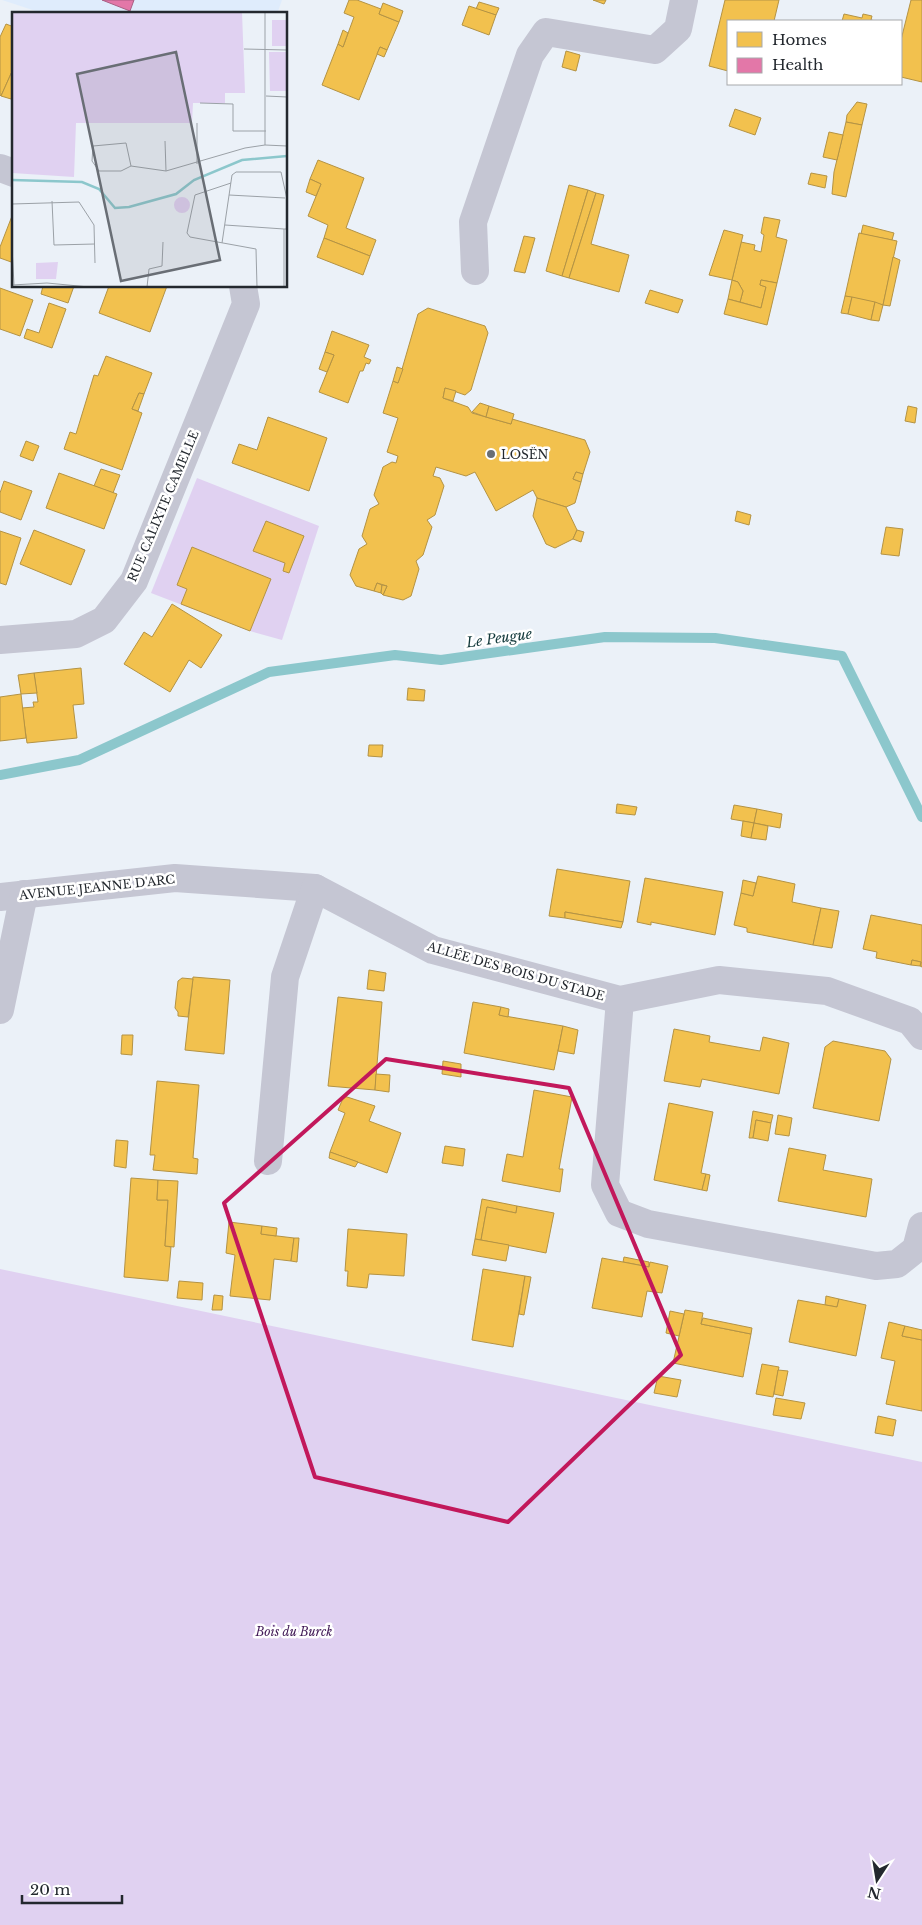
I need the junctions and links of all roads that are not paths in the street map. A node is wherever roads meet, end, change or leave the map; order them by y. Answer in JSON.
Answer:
{"nodes":[{"id":1,"x":684,"y":0,"type":"edge"},
{"id":2,"x":0,"y":168,"type":"edge"},
{"id":3,"x":12,"y":172,"type":"edge"},
{"id":4,"x":475,"y":271,"type":"dead end"},
{"id":5,"x":243,"y":288,"type":"edge"},
{"id":6,"x":0,"y":640,"type":"edge"},
{"id":7,"x":314,"y":888,"type":"junction"},
{"id":8,"x":12,"y":896,"type":"edge"},
{"id":9,"x":620,"y":1000,"type":"junction"},
{"id":10,"x":0,"y":1010,"type":"edge"},
{"id":11,"x":922,"y":1036,"type":"edge"},
{"id":12,"x":268,"y":1161,"type":"dead end"},
{"id":13,"x":922,"y":1226,"type":"edge"}],
"edges":[{"from":1,"to":4,"type":"street"},
{"from":2,"to":3,"type":"street"},
{"from":5,"to":6,"type":"street","name":"RUE CALIXTE CAMELLE"},
{"from":7,"to":8,"type":"street","name":"AVENUE JEANNE D'ARC"},
{"from":7,"to":9,"type":"street","name":"ALLÉE DES BOIS DU STADE"},
{"from":7,"to":12,"type":"street"},
{"from":8,"to":10,"type":"street"},
{"from":9,"to":11,"type":"street","name":"ALLÉE DES BOIS DU STADE"},
{"from":9,"to":13,"type":"street","name":"ALLÉE DES BOIS DU STADE"}]}
